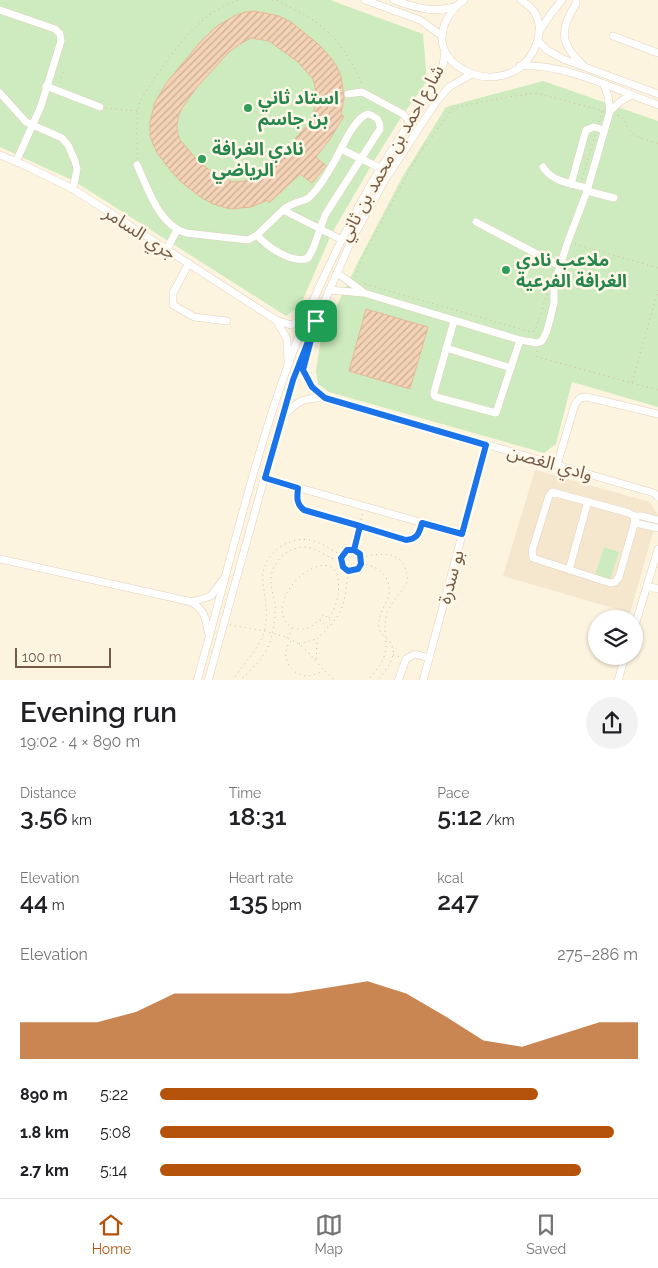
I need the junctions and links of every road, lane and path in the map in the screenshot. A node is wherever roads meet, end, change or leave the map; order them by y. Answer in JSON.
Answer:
{"nodes":[{"id":1,"x":239,"y":0,"type":"edge"},
{"id":2,"x":272,"y":0,"type":"edge"},
{"id":3,"x":366,"y":0,"type":"edge"},
{"id":4,"x":394,"y":0,"type":"edge"},
{"id":5,"x":464,"y":0,"type":"edge"},
{"id":6,"x":521,"y":0,"type":"edge"},
{"id":7,"x":562,"y":0,"type":"edge"},
{"id":8,"x":576,"y":0,"type":"edge"},
{"id":9,"x":455,"y":7,"type":"junction"},
{"id":10,"x":0,"y":10,"type":"edge"},
{"id":11,"x":539,"y":33,"type":"junction"},
{"id":12,"x":442,"y":36,"type":"junction"},
{"id":13,"x":613,"y":36,"type":"dead end"},
{"id":14,"x":538,"y":41,"type":"junction"},
{"id":15,"x":445,"y":52,"type":"junction"},
{"id":16,"x":658,"y":53,"type":"edge"},
{"id":17,"x":520,"y":66,"type":"junction"},
{"id":18,"x":585,"y":67,"type":"junction"},
{"id":19,"x":64,"y":68,"type":"dead end"},
{"id":20,"x":472,"y":74,"type":"junction"},
{"id":21,"x":604,"y":85,"type":"junction"},
{"id":22,"x":46,"y":86,"type":"junction"},
{"id":23,"x":58,"y":91,"type":"junction"},
{"id":24,"x":362,"y":92,"type":"junction"},
{"id":25,"x":0,"y":94,"type":"edge"},
{"id":26,"x":348,"y":94,"type":"dead end"},
{"id":27,"x":658,"y":94,"type":"edge"},
{"id":28,"x":631,"y":95,"type":"junction"},
{"id":29,"x":658,"y":105,"type":"edge"},
{"id":30,"x":100,"y":107,"type":"joint"},
{"id":31,"x":607,"y":111,"type":"junction"},
{"id":32,"x":138,"y":112,"type":"junction"},
{"id":33,"x":410,"y":122,"type":"junction"},
{"id":34,"x":32,"y":125,"type":"junction"},
{"id":35,"x":601,"y":129,"type":"junction"},
{"id":36,"x":658,"y":144,"type":"edge"},
{"id":37,"x":341,"y":149,"type":"junction"},
{"id":38,"x":0,"y":155,"type":"edge"},
{"id":39,"x":362,"y":158,"type":"junction"},
{"id":40,"x":16,"y":162,"type":"junction"},
{"id":41,"x":137,"y":165,"type":"joint"},
{"id":42,"x":543,"y":167,"type":"dead end"},
{"id":43,"x":380,"y":168,"type":"junction"},
{"id":44,"x":571,"y":184,"type":"junction"},
{"id":45,"x":72,"y":189,"type":"junction"},
{"id":46,"x":585,"y":189,"type":"junction"},
{"id":47,"x":614,"y":198,"type":"dead end"},
{"id":48,"x":283,"y":210,"type":"junction"},
{"id":49,"x":476,"y":222,"type":"dead end"},
{"id":50,"x":319,"y":229,"type":"junction"},
{"id":51,"x":177,"y":230,"type":"junction"},
{"id":52,"x":257,"y":235,"type":"junction"},
{"id":53,"x":570,"y":238,"type":"junction"},
{"id":54,"x":342,"y":240,"type":"junction"},
{"id":55,"x":166,"y":249,"type":"junction"},
{"id":56,"x":189,"y":263,"type":"junction"},
{"id":57,"x":560,"y":266,"type":"junction"},
{"id":58,"x":658,"y":268,"type":"edge"},
{"id":59,"x":337,"y":273,"type":"junction"},
{"id":60,"x":356,"y":282,"type":"dead end"},
{"id":61,"x":366,"y":284,"type":"dead end"},
{"id":62,"x":329,"y":290,"type":"junction"},
{"id":63,"x":548,"y":290,"type":"dead end"},
{"id":64,"x":658,"y":290,"type":"edge"},
{"id":65,"x":364,"y":293,"type":"junction"},
{"id":66,"x":306,"y":318,"type":"junction"},
{"id":67,"x":276,"y":320,"type":"junction"},
{"id":68,"x":227,"y":321,"type":"dead end"},
{"id":69,"x":316,"y":321,"type":"junction"},
{"id":70,"x":454,"y":321,"type":"junction"},
{"id":71,"x":520,"y":340,"type":"junction"},
{"id":72,"x":537,"y":343,"type":"junction"},
{"id":73,"x":446,"y":348,"type":"junction"},
{"id":74,"x":288,"y":364,"type":"junction"},
{"id":75,"x":512,"y":368,"type":"junction"},
{"id":76,"x":631,"y":383,"type":"junction"},
{"id":77,"x":658,"y":390,"type":"edge"},
{"id":78,"x":325,"y":398,"type":"junction"},
{"id":79,"x":658,"y":414,"type":"edge"},
{"id":80,"x":281,"y":418,"type":"junction"},
{"id":81,"x":486,"y":445,"type":"junction"},
{"id":82,"x":556,"y":465,"type":"junction"},
{"id":83,"x":265,"y":478,"type":"junction"},
{"id":84,"x":289,"y":485,"type":"joint"},
{"id":85,"x":298,"y":488,"type":"junction"},
{"id":86,"x":658,"y":497,"type":"edge"},
{"id":87,"x":588,"y":502,"type":"junction"},
{"id":88,"x":365,"y":506,"type":"junction"},
{"id":89,"x":634,"y":520,"type":"junction"},
{"id":90,"x":658,"y":520,"type":"edge"},
{"id":91,"x":422,"y":523,"type":"junction"},
{"id":92,"x":360,"y":526,"type":"junction"},
{"id":93,"x":658,"y":528,"type":"edge"},
{"id":94,"x":462,"y":534,"type":"junction"},
{"id":95,"x":658,"y":549,"type":"edge"},
{"id":96,"x":354,"y":550,"type":"junction"},
{"id":97,"x":342,"y":555,"type":"junction"},
{"id":98,"x":361,"y":557,"type":"junction"},
{"id":99,"x":0,"y":559,"type":"edge"},
{"id":100,"x":340,"y":560,"type":"junction"},
{"id":101,"x":361,"y":564,"type":"junction"},
{"id":102,"x":569,"y":570,"type":"junction"},
{"id":103,"x":348,"y":571,"type":"junction"},
{"id":104,"x":226,"y":575,"type":"junction"},
{"id":105,"x":647,"y":586,"type":"junction"},
{"id":106,"x":658,"y":589,"type":"edge"},
{"id":107,"x":192,"y":602,"type":"junction"},
{"id":108,"x":640,"y":610,"type":"edge"},
{"id":109,"x":329,"y":618,"type":"junction"},
{"id":110,"x":320,"y":620,"type":"junction"},
{"id":111,"x":333,"y":622,"type":"junction"},
{"id":112,"x":224,"y":623,"type":"junction"},
{"id":113,"x":293,"y":628,"type":"junction"},
{"id":114,"x":328,"y":628,"type":"junction"},
{"id":115,"x":264,"y":632,"type":"junction"},
{"id":116,"x":272,"y":634,"type":"junction"},
{"id":117,"x":209,"y":637,"type":"junction"},
{"id":118,"x":385,"y":637,"type":"junction"},
{"id":119,"x":287,"y":638,"type":"junction"},
{"id":120,"x":317,"y":639,"type":"junction"},
{"id":121,"x":291,"y":640,"type":"junction"},
{"id":122,"x":299,"y":644,"type":"junction"},
{"id":123,"x":429,"y":658,"type":"junction"},
{"id":124,"x":316,"y":659,"type":"junction"},
{"id":125,"x":623,"y":665,"type":"edge"},
{"id":126,"x":323,"y":670,"type":"junction"},
{"id":127,"x":197,"y":680,"type":"edge"},
{"id":128,"x":208,"y":680,"type":"edge"},
{"id":129,"x":233,"y":680,"type":"edge"},
{"id":130,"x":239,"y":680,"type":"edge"},
{"id":131,"x":336,"y":680,"type":"edge"},
{"id":132,"x":367,"y":680,"type":"edge"},
{"id":133,"x":377,"y":680,"type":"edge"},
{"id":134,"x":398,"y":680,"type":"edge"},
{"id":135,"x":422,"y":680,"type":"edge"},
{"id":136,"x":618,"y":680,"type":"edge"}],
"edges":[{"from":1,"to":32,"type":"path"},
{"from":2,"to":24,"type":"path"},
{"from":3,"to":12,"type":"street"},
{"from":4,"to":9,"type":"street"},
{"from":5,"to":9,"type":"street"},
{"from":6,"to":11,"type":"street"},
{"from":7,"to":11,"type":"street"},
{"from":8,"to":18,"type":"street"},
{"from":9,"to":12,"type":"street"},
{"from":10,"to":22,"type":"street"},
{"from":11,"to":14,"type":"street"},
{"from":12,"to":15,"type":"street"},
{"from":13,"to":16,"type":"street"},
{"from":14,"to":17,"type":"street"},
{"from":14,"to":18,"type":"street"},
{"from":15,"to":20,"type":"street"},
{"from":15,"to":33,"type":"street","name":"شارع احمد بن محمد بن ثاني"},
{"from":17,"to":20,"type":"street"},
{"from":17,"to":21,"type":"street"},
{"from":18,"to":27,"type":"street"},
{"from":19,"to":23,"type":"path"},
{"from":20,"to":59,"type":"street","name":"شارع احمد بن محمد بن ثاني"},
{"from":21,"to":28,"type":"street"},
{"from":21,"to":31,"type":"street"},
{"from":22,"to":23,"type":"street"},
{"from":22,"to":34,"type":"street"},
{"from":23,"to":30,"type":"street"},
{"from":24,"to":26,"type":"street"},
{"from":24,"to":33,"type":"street"},
{"from":25,"to":34,"type":"street"},
{"from":28,"to":29,"type":"street"},
{"from":28,"to":31,"type":"street"},
{"from":30,"to":32,"type":"path"},
{"from":31,"to":35,"type":"street"},
{"from":31,"to":35,"type":"path"},
{"from":31,"to":36,"type":"path"},
{"from":31,"to":60,"type":"path"},
{"from":32,"to":41,"type":"path"},
{"from":33,"to":43,"type":"street","name":"شارع احمد بن محمد بن ثاني"},
{"from":34,"to":40,"type":"street"},
{"from":34,"to":45,"type":"street"},
{"from":35,"to":44,"type":"street"},
{"from":35,"to":46,"type":"street"},
{"from":35,"to":46,"type":"path"},
{"from":37,"to":39,"type":"street"},
{"from":37,"to":39,"type":"street"},
{"from":37,"to":48,"type":"street"},
{"from":38,"to":40,"type":"street","name":"جري السامر"},
{"from":39,"to":43,"type":"street"},
{"from":39,"to":50,"type":"street"},
{"from":40,"to":45,"type":"street","name":"جري السامر"},
{"from":41,"to":51,"type":"street"},
{"from":42,"to":44,"type":"street"},
{"from":43,"to":54,"type":"street","name":"شارع احمد بن محمد بن ثاني"},
{"from":44,"to":46,"type":"street"},
{"from":45,"to":55,"type":"street","name":"جري السامر"},
{"from":46,"to":47,"type":"street"},
{"from":46,"to":53,"type":"street"},
{"from":48,"to":50,"type":"street"},
{"from":48,"to":52,"type":"street"},
{"from":49,"to":57,"type":"street"},
{"from":50,"to":52,"type":"street"},
{"from":50,"to":54,"type":"street"},
{"from":51,"to":52,"type":"street"},
{"from":51,"to":55,"type":"street"},
{"from":53,"to":57,"type":"street"},
{"from":53,"to":58,"type":"path"},
{"from":54,"to":66,"type":"street","name":"شارع احمد بن محمد بن ثاني"},
{"from":55,"to":56,"type":"street","name":"جري السامر"},
{"from":56,"to":67,"type":"street","name":"جري السامر"},
{"from":56,"to":68,"type":"street"},
{"from":57,"to":72,"type":"street"},
{"from":59,"to":62,"type":"street","name":"شارع احمد بن محمد بن ثاني"},
{"from":59,"to":65,"type":"street"},
{"from":61,"to":63,"type":"path"},
{"from":62,"to":65,"type":"street"},
{"from":62,"to":69,"type":"street","name":"شارع احمد بن محمد بن ثاني"},
{"from":64,"to":76,"type":"path"},
{"from":65,"to":70,"type":"street"},
{"from":66,"to":67,"type":"street","name":"جري السامر"},
{"from":66,"to":74,"type":"street","name":"شارع احمد بن محمد بن ثاني"},
{"from":67,"to":74,"type":"street","name":"جري السامر"},
{"from":69,"to":78,"type":"street"},
{"from":69,"to":80,"type":"street","name":"شارع احمد بن محمد بن ثاني"},
{"from":70,"to":71,"type":"street"},
{"from":70,"to":73,"type":"street"},
{"from":71,"to":72,"type":"street"},
{"from":71,"to":75,"type":"street"},
{"from":72,"to":76,"type":"path"},
{"from":73,"to":75,"type":"street"},
{"from":73,"to":75,"type":"street"},
{"from":74,"to":104,"type":"street","name":"شارع احمد بن محمد بن ثاني"},
{"from":76,"to":77,"type":"path"},
{"from":78,"to":80,"type":"street","name":"وادي الغصن"},
{"from":78,"to":81,"type":"street","name":"وادي الغصن"},
{"from":79,"to":82,"type":"street"},
{"from":80,"to":83,"type":"street","name":"شارع احمد بن محمد بن ثاني"},
{"from":81,"to":82,"type":"street","name":"وادي الغصن"},
{"from":81,"to":94,"type":"street","name":"بو سدرة"},
{"from":82,"to":86,"type":"street","name":"وادي الغصن"},
{"from":83,"to":84,"type":"path"},
{"from":83,"to":112,"type":"street","name":"شارع احمد بن محمد بن ثاني"},
{"from":84,"to":85,"type":"street"},
{"from":85,"to":88,"type":"street"},
{"from":85,"to":92,"type":"street"},
{"from":87,"to":89,"type":"street"},
{"from":87,"to":102,"type":"street"},
{"from":87,"to":102,"type":"street"},
{"from":88,"to":91,"type":"street"},
{"from":88,"to":92,"type":"path"},
{"from":89,"to":90,"type":"street"},
{"from":89,"to":93,"type":"street"},
{"from":89,"to":102,"type":"street"},
{"from":91,"to":92,"type":"street"},
{"from":91,"to":94,"type":"street"},
{"from":92,"to":96,"type":"path"},
{"from":94,"to":123,"type":"street","name":"بو سدرة"},
{"from":95,"to":105,"type":"street"},
{"from":96,"to":97,"type":"path"},
{"from":96,"to":98,"type":"path"},
{"from":97,"to":100,"type":"path"},
{"from":97,"to":115,"type":"path"},
{"from":98,"to":101,"type":"path"},
{"from":98,"to":118,"type":"path"},
{"from":99,"to":107,"type":"street"},
{"from":100,"to":103,"type":"path"},
{"from":100,"to":116,"type":"path"},
{"from":101,"to":103,"type":"path"},
{"from":101,"to":118,"type":"path"},
{"from":103,"to":111,"type":"path"},
{"from":104,"to":107,"type":"street"},
{"from":104,"to":117,"type":"street","name":"شارع احمد بن محمد بن ثاني"},
{"from":105,"to":106,"type":"street"},
{"from":105,"to":108,"type":"street"},
{"from":107,"to":117,"type":"street"},
{"from":109,"to":110,"type":"path"},
{"from":109,"to":111,"type":"path"},
{"from":109,"to":113,"type":"path"},
{"from":110,"to":113,"type":"path"},
{"from":110,"to":114,"type":"path"},
{"from":111,"to":114,"type":"path"},
{"from":112,"to":115,"type":"path"},
{"from":112,"to":128,"type":"street","name":"شارع احمد بن محمد بن ثاني"},
{"from":113,"to":119,"type":"path"},
{"from":114,"to":120,"type":"path"},
{"from":115,"to":116,"type":"path"},
{"from":115,"to":129,"type":"path"},
{"from":116,"to":119,"type":"path"},
{"from":116,"to":130,"type":"path"},
{"from":117,"to":127,"type":"street","name":"شارع احمد بن محمد بن ثاني"},
{"from":118,"to":132,"type":"path"},
{"from":118,"to":133,"type":"path"},
{"from":119,"to":121,"type":"path"},
{"from":120,"to":122,"type":"path"},
{"from":120,"to":124,"type":"path"},
{"from":121,"to":122,"type":"path"},
{"from":121,"to":126,"type":"path"},
{"from":122,"to":124,"type":"path"},
{"from":123,"to":134,"type":"street"},
{"from":123,"to":135,"type":"street","name":"بو سدرة"},
{"from":124,"to":126,"type":"path"},
{"from":125,"to":136,"type":"street"},
{"from":126,"to":131,"type":"path"}]}
